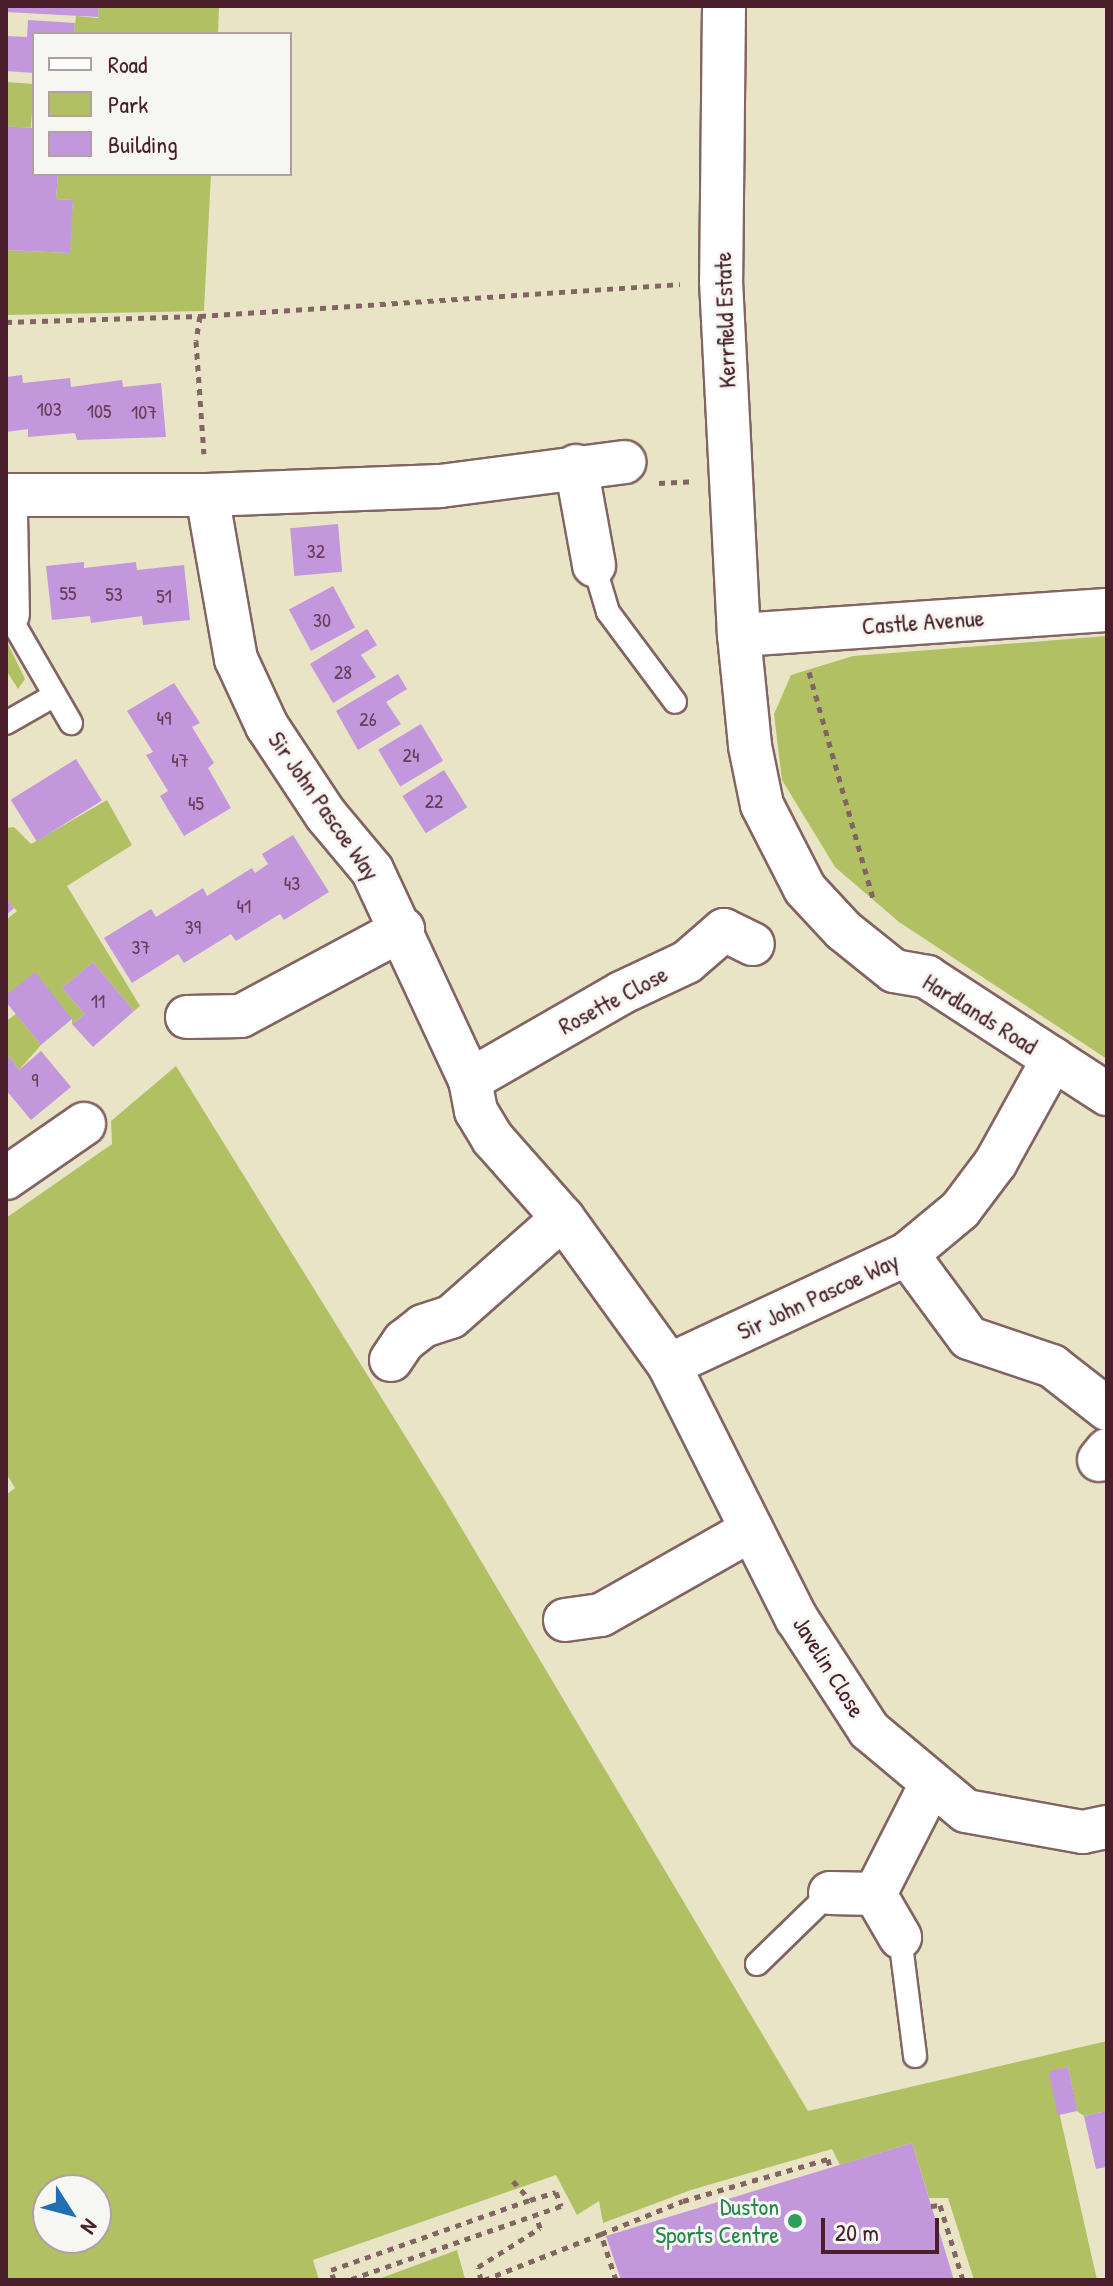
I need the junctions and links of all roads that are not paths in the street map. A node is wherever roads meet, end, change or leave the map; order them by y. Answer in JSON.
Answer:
{"nodes":[{"id":1,"x":724,"y":6,"type":"edge"},
{"id":2,"x":624,"y":462,"type":"road end"},
{"id":3,"x":576,"y":466,"type":"junction"},
{"id":4,"x":6,"y":495,"type":"edge"},
{"id":5,"x":207,"y":495,"type":"junction"},
{"id":6,"x":6,"y":513,"type":"edge"},
{"id":7,"x":594,"y":565,"type":"joint"},
{"id":8,"x":1107,"y":610,"type":"edge"},
{"id":9,"x":8,"y":614,"type":"joint"},
{"id":10,"x":739,"y":635,"type":"junction"},
{"id":11,"x":55,"y":695,"type":"junction"},
{"id":12,"x":675,"y":702,"type":"dead end"},
{"id":13,"x":6,"y":723,"type":"edge"},
{"id":14,"x":71,"y":723,"type":"dead end"},
{"id":15,"x":403,"y":929,"type":"junction"},
{"id":16,"x":753,"y":944,"type":"dead end"},
{"id":17,"x":187,"y":1017,"type":"dead end"},
{"id":18,"x":1053,"y":1059,"type":"junction"},
{"id":19,"x":470,"y":1080,"type":"junction"},
{"id":20,"x":1107,"y":1094,"type":"edge"},
{"id":21,"x":84,"y":1124,"type":"dead end"},
{"id":22,"x":13,"y":1161,"type":"edge"},
{"id":23,"x":563,"y":1218,"type":"junction"},
{"id":24,"x":907,"y":1254,"type":"junction"},
{"id":25,"x":391,"y":1360,"type":"dead end"},
{"id":26,"x":669,"y":1365,"type":"junction"},
{"id":27,"x":1107,"y":1409,"type":"edge"},
{"id":28,"x":751,"y":1530,"type":"junction"},
{"id":29,"x":594,"y":1627,"type":"dead end"},
{"id":30,"x":931,"y":1784,"type":"junction"},
{"id":31,"x":1107,"y":1827,"type":"edge"},
{"id":32,"x":830,"y":1893,"type":"joint"},
{"id":33,"x":875,"y":1894,"type":"junction"},
{"id":34,"x":900,"y":1937,"type":"joint"},
{"id":35,"x":757,"y":1964,"type":"dead end"},
{"id":36,"x":915,"y":2056,"type":"dead end"}],
"edges":[{"from":1,"to":10,"type":"street","name":"Kerrfield Estate"},
{"from":2,"to":3,"type":"street"},
{"from":3,"to":5,"type":"street"},
{"from":3,"to":7,"type":"street"},
{"from":4,"to":5,"type":"street"},
{"from":5,"to":15,"type":"street","name":"Sir John Pascoe Way"},
{"from":6,"to":9,"type":"street"},
{"from":7,"to":12,"type":"lane"},
{"from":8,"to":10,"type":"street","name":"Castle Avenue"},
{"from":9,"to":11,"type":"lane"},
{"from":10,"to":18,"type":"street","name":"Hardlands Road"},
{"from":11,"to":13,"type":"lane"},
{"from":11,"to":14,"type":"lane"},
{"from":15,"to":17,"type":"street"},
{"from":15,"to":19,"type":"street","name":"Sir John Pascoe Way"},
{"from":16,"to":19,"type":"street","name":"Rosette Close"},
{"from":18,"to":20,"type":"street","name":"Hardlands Road"},
{"from":18,"to":24,"type":"street","name":"Sir John Pascoe Way"},
{"from":19,"to":23,"type":"street","name":"Sir John Pascoe Way"},
{"from":21,"to":22,"type":"street"},
{"from":23,"to":25,"type":"street"},
{"from":23,"to":26,"type":"street","name":"Sir John Pascoe Way"},
{"from":24,"to":26,"type":"street","name":"Sir John Pascoe Way"},
{"from":24,"to":27,"type":"street"},
{"from":26,"to":28,"type":"street","name":"Javelin Close"},
{"from":28,"to":29,"type":"street"},
{"from":28,"to":30,"type":"street","name":"Javelin Close"},
{"from":30,"to":31,"type":"street","name":"Javelin Close"},
{"from":30,"to":33,"type":"street"},
{"from":32,"to":33,"type":"street"},
{"from":32,"to":35,"type":"lane"},
{"from":33,"to":34,"type":"street"},
{"from":34,"to":36,"type":"lane"}]}
